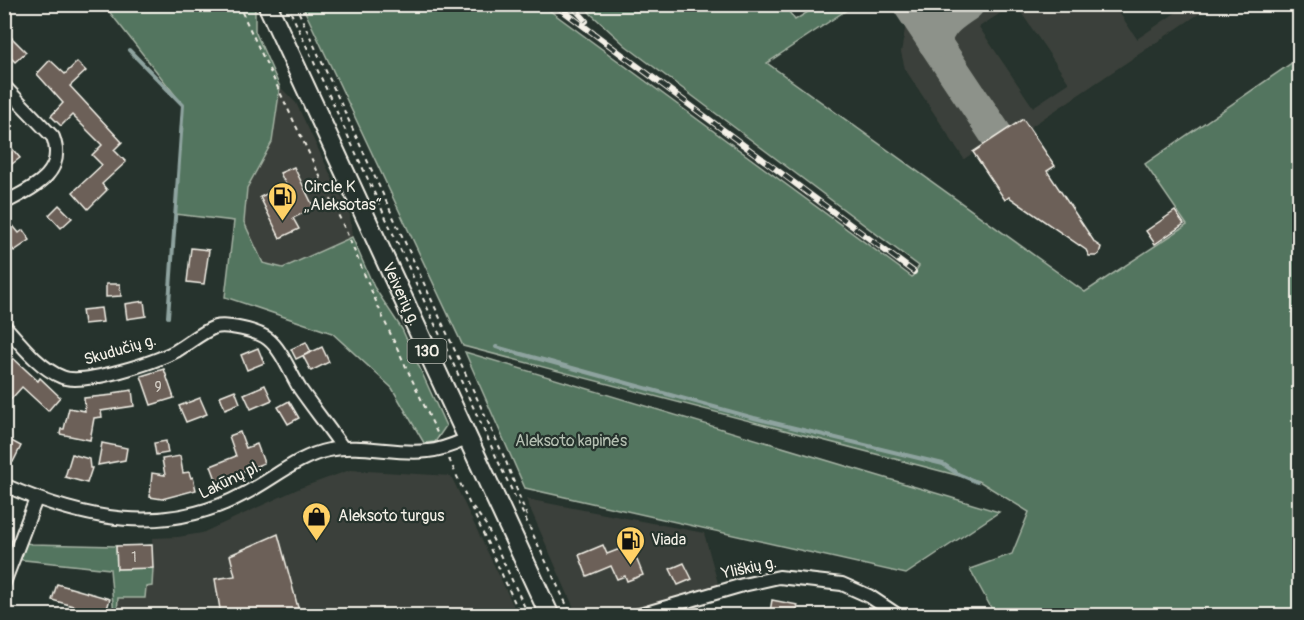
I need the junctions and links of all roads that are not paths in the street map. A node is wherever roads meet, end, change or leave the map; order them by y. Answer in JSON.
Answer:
{"nodes":[{"id":1,"x":267,"y":4,"type":"edge"},
{"id":2,"x":4,"y":86,"type":"edge"},
{"id":3,"x":4,"y":203,"type":"edge"},
{"id":4,"x":4,"y":325,"type":"edge"},
{"id":5,"x":467,"y":439,"type":"junction"},
{"id":6,"x":343,"y":448,"type":"junction"},
{"id":7,"x":4,"y":485,"type":"edge"},
{"id":8,"x":36,"y":499,"type":"junction"},
{"id":9,"x":4,"y":583,"type":"edge"},
{"id":10,"x":550,"y":615,"type":"edge"},
{"id":11,"x":636,"y":615,"type":"edge"},
{"id":12,"x":899,"y":615,"type":"edge"}],
"edges":[{"from":1,"to":5,"type":"main road","name":"Veiverių g.","number":"130"},
{"from":2,"to":3,"type":"street"},
{"from":4,"to":6,"type":"street","name":"Skudučių g."},
{"from":5,"to":6,"type":"street","name":"Lakūnų pl."},
{"from":5,"to":10,"type":"main road","name":"Veiverių g.","number":"130"},
{"from":6,"to":8,"type":"street","name":"Lakūnų pl."},
{"from":7,"to":8,"type":"street","name":"Lakūnų pl."},
{"from":8,"to":9,"type":"street"},
{"from":11,"to":12,"type":"street","name":"Yliškių g."}]}
